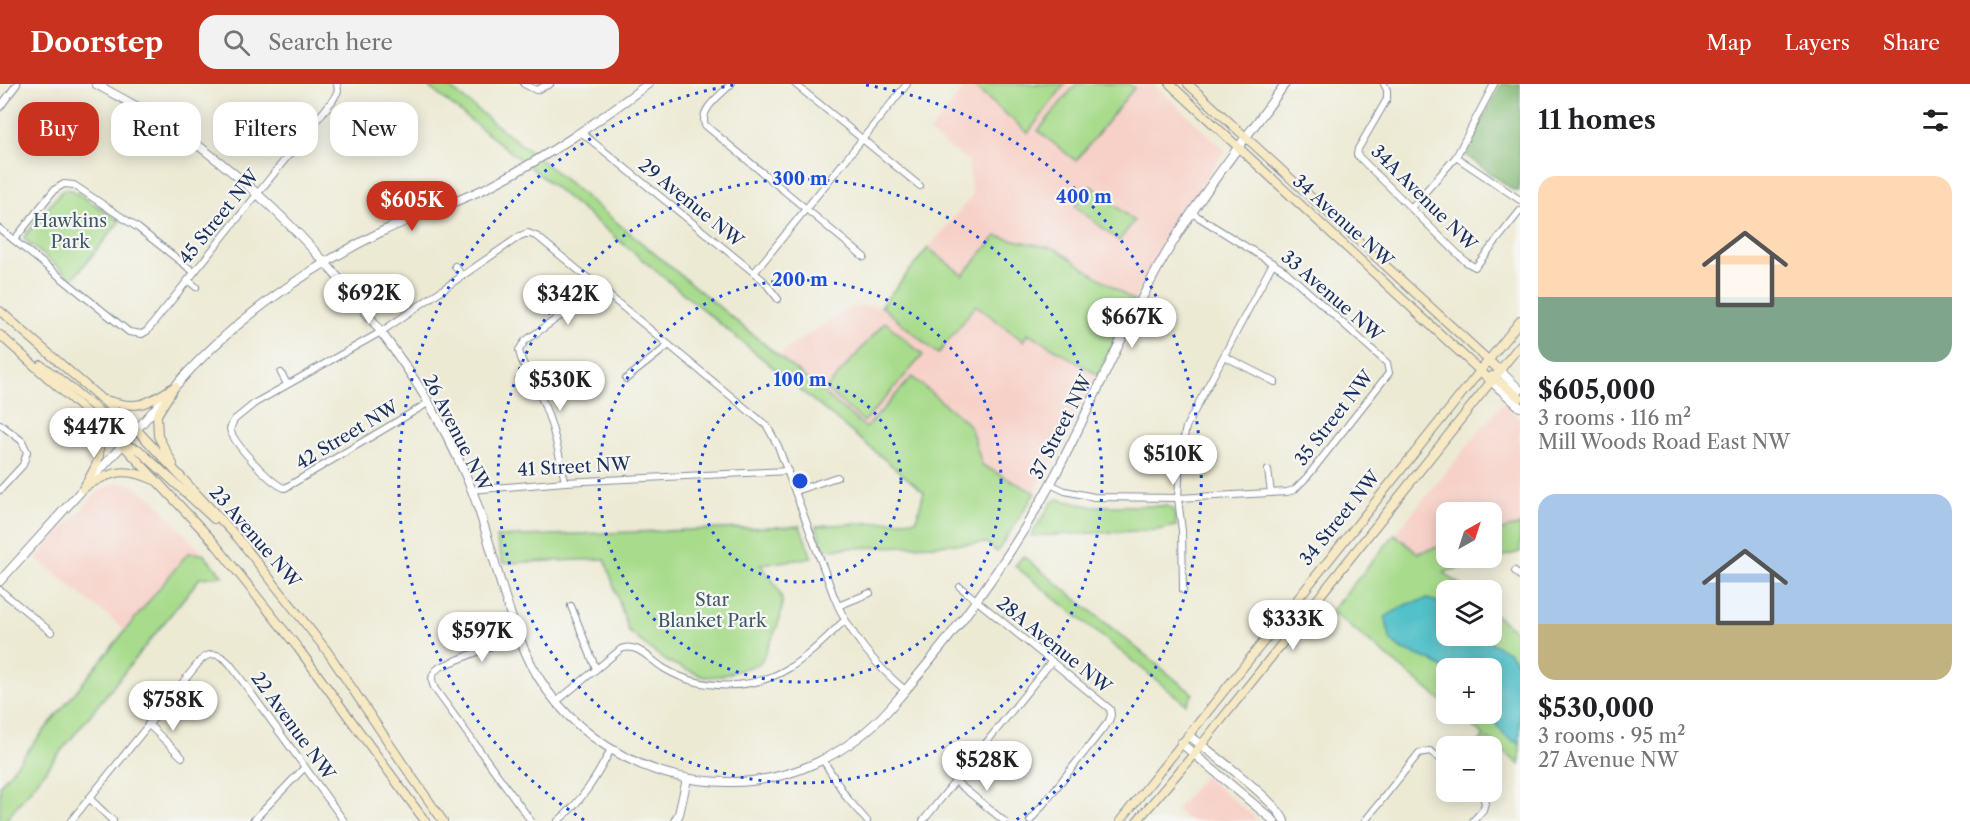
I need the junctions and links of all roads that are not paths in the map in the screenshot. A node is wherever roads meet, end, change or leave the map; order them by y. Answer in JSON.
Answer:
{"nodes":[{"id":1,"x":16,"y":84,"type":"edge"},
{"id":2,"x":96,"y":84,"type":"edge"},
{"id":3,"x":524,"y":84,"type":"edge"},
{"id":4,"x":550,"y":84,"type":"edge"},
{"id":5,"x":648,"y":84,"type":"edge"},
{"id":6,"x":731,"y":84,"type":"edge"},
{"id":7,"x":795,"y":84,"type":"edge"},
{"id":8,"x":907,"y":84,"type":"edge"},
{"id":9,"x":1170,"y":84,"type":"edge"},
{"id":10,"x":1188,"y":84,"type":"edge"},
{"id":11,"x":1285,"y":84,"type":"edge"},
{"id":12,"x":1384,"y":84,"type":"edge"},
{"id":13,"x":1494,"y":84,"type":"edge"},
{"id":14,"x":338,"y":85,"type":"edge"},
{"id":15,"x":0,"y":107,"type":"edge"},
{"id":16,"x":582,"y":133,"type":"junction"},
{"id":17,"x":1246,"y":137,"type":"junction"},
{"id":18,"x":862,"y":140,"type":"junction"},
{"id":19,"x":1239,"y":148,"type":"junction"},
{"id":20,"x":1456,"y":157,"type":"junction"},
{"id":21,"x":921,"y":186,"type":"dead end"},
{"id":22,"x":257,"y":194,"type":"junction"},
{"id":23,"x":1520,"y":200,"type":"edge"},
{"id":24,"x":806,"y":208,"type":"junction"},
{"id":25,"x":1412,"y":208,"type":"junction"},
{"id":26,"x":1520,"y":211,"type":"edge"},
{"id":27,"x":1192,"y":213,"type":"junction"},
{"id":28,"x":0,"y":229,"type":"edge"},
{"id":29,"x":14,"y":240,"type":"junction"},
{"id":30,"x":864,"y":256,"type":"dead end"},
{"id":31,"x":1273,"y":263,"type":"junction"},
{"id":32,"x":324,"y":264,"type":"junction"},
{"id":33,"x":455,"y":266,"type":"dead end"},
{"id":34,"x":194,"y":272,"type":"junction"},
{"id":35,"x":754,"y":273,"type":"junction"},
{"id":36,"x":462,"y":276,"type":"junction"},
{"id":37,"x":188,"y":280,"type":"junction"},
{"id":38,"x":196,"y":286,"type":"dead end"},
{"id":39,"x":600,"y":288,"type":"junction"},
{"id":40,"x":778,"y":299,"type":"dead end"},
{"id":41,"x":0,"y":311,"type":"edge"},
{"id":42,"x":1520,"y":321,"type":"edge"},
{"id":43,"x":381,"y":332,"type":"junction"},
{"id":44,"x":0,"y":335,"type":"edge"},
{"id":45,"x":669,"y":345,"type":"junction"},
{"id":46,"x":1520,"y":345,"type":"edge"},
{"id":47,"x":15,"y":348,"type":"junction"},
{"id":48,"x":1224,"y":356,"type":"junction"},
{"id":49,"x":1489,"y":361,"type":"junction"},
{"id":50,"x":1389,"y":367,"type":"joint"},
{"id":51,"x":1480,"y":372,"type":"junction"},
{"id":52,"x":281,"y":373,"type":"dead end"},
{"id":53,"x":1496,"y":377,"type":"junction"},
{"id":54,"x":626,"y":379,"type":"dead end"},
{"id":55,"x":1275,"y":382,"type":"dead end"},
{"id":56,"x":287,"y":384,"type":"junction"},
{"id":57,"x":175,"y":386,"type":"junction"},
{"id":58,"x":1520,"y":390,"type":"edge"},
{"id":59,"x":96,"y":395,"type":"junction"},
{"id":60,"x":1520,"y":398,"type":"edge"},
{"id":61,"x":428,"y":403,"type":"junction"},
{"id":62,"x":1520,"y":407,"type":"edge"},
{"id":63,"x":84,"y":410,"type":"junction"},
{"id":64,"x":0,"y":423,"type":"edge"},
{"id":65,"x":137,"y":430,"type":"junction"},
{"id":66,"x":123,"y":445,"type":"junction"},
{"id":67,"x":678,"y":467,"type":"dead end"},
{"id":68,"x":1268,"y":470,"type":"dead end"},
{"id":69,"x":788,"y":471,"type":"junction"},
{"id":70,"x":679,"y":476,"type":"junction"},
{"id":71,"x":180,"y":477,"type":"junction"},
{"id":72,"x":837,"y":477,"type":"dead end"},
{"id":73,"x":566,"y":482,"type":"junction"},
{"id":74,"x":161,"y":484,"type":"junction"},
{"id":75,"x":1050,"y":484,"type":"junction"},
{"id":76,"x":82,"y":489,"type":"junction"},
{"id":77,"x":0,"y":490,"type":"edge"},
{"id":78,"x":471,"y":490,"type":"junction"},
{"id":79,"x":795,"y":491,"type":"junction"},
{"id":80,"x":1271,"y":493,"type":"junction"},
{"id":81,"x":1178,"y":498,"type":"junction"},
{"id":82,"x":238,"y":537,"type":"junction"},
{"id":83,"x":0,"y":581,"type":"edge"},
{"id":84,"x":960,"y":587,"type":"dead end"},
{"id":85,"x":0,"y":590,"type":"edge"},
{"id":86,"x":1183,"y":590,"type":"dead end"},
{"id":87,"x":870,"y":592,"type":"dead end"},
{"id":88,"x":976,"y":600,"type":"junction"},
{"id":89,"x":571,"y":606,"type":"dead end"},
{"id":90,"x":838,"y":606,"type":"junction"},
{"id":91,"x":845,"y":620,"type":"junction"},
{"id":92,"x":51,"y":632,"type":"dead end"},
{"id":93,"x":519,"y":635,"type":"junction"},
{"id":94,"x":1052,"y":661,"type":"junction"},
{"id":95,"x":596,"y":669,"type":"junction"},
{"id":96,"x":905,"y":690,"type":"junction"},
{"id":97,"x":556,"y":702,"type":"junction"},
{"id":98,"x":148,"y":724,"type":"junction"},
{"id":99,"x":1188,"y":735,"type":"junction"},
{"id":100,"x":1181,"y":743,"type":"junction"},
{"id":101,"x":1201,"y":745,"type":"junction"},
{"id":102,"x":611,"y":749,"type":"junction"},
{"id":103,"x":1194,"y":754,"type":"junction"},
{"id":104,"x":1436,"y":755,"type":"edge"},
{"id":105,"x":182,"y":757,"type":"dead end"},
{"id":106,"x":823,"y":760,"type":"junction"},
{"id":107,"x":305,"y":767,"type":"junction"},
{"id":108,"x":687,"y":778,"type":"junction"},
{"id":109,"x":751,"y":781,"type":"joint"},
{"id":110,"x":955,"y":782,"type":"junction"},
{"id":111,"x":89,"y":798,"type":"junction"},
{"id":112,"x":1485,"y":802,"type":"edge"},
{"id":113,"x":71,"y":821,"type":"edge"},
{"id":114,"x":113,"y":821,"type":"edge"},
{"id":115,"x":253,"y":821,"type":"edge"},
{"id":116,"x":344,"y":821,"type":"edge"},
{"id":117,"x":425,"y":821,"type":"edge"},
{"id":118,"x":443,"y":821,"type":"edge"},
{"id":119,"x":531,"y":821,"type":"edge"},
{"id":120,"x":558,"y":821,"type":"edge"},
{"id":121,"x":675,"y":821,"type":"edge"},
{"id":122,"x":867,"y":821,"type":"edge"},
{"id":123,"x":923,"y":821,"type":"edge"},
{"id":124,"x":1004,"y":821,"type":"edge"},
{"id":125,"x":1030,"y":821,"type":"edge"},
{"id":126,"x":1120,"y":821,"type":"edge"},
{"id":127,"x":1137,"y":821,"type":"edge"},
{"id":128,"x":1274,"y":821,"type":"edge"},
{"id":129,"x":1284,"y":821,"type":"edge"},
{"id":130,"x":1365,"y":821,"type":"edge"},
{"id":131,"x":1473,"y":821,"type":"edge"}],
"edges":[{"from":1,"to":15,"type":"street"},
{"from":2,"to":22,"type":"street","name":"26 Avenue NW"},
{"from":3,"to":4,"type":"street"},
{"from":5,"to":16,"type":"street"},
{"from":6,"to":24,"type":"street"},
{"from":7,"to":18,"type":"street"},
{"from":8,"to":18,"type":"street"},
{"from":9,"to":19,"type":"main road","name":"34 Avenue NW"},
{"from":10,"to":17,"type":"main road","name":"34 Avenue NW"},
{"from":11,"to":17,"type":"street","name":"37 Street NW"},
{"from":12,"to":25,"type":"street","name":"34A Avenue NW"},
{"from":13,"to":20,"type":"street"},
{"from":14,"to":22,"type":"street","name":"45 Street NW"},
{"from":16,"to":32,"type":"street"},
{"from":16,"to":35,"type":"street","name":"29 Avenue NW"},
{"from":17,"to":19,"type":"street","name":"37 Street NW"},
{"from":17,"to":49,"type":"main road","name":"34 Avenue NW"},
{"from":18,"to":21,"type":"street"},
{"from":18,"to":24,"type":"street"},
{"from":19,"to":27,"type":"street","name":"37 Street NW"},
{"from":19,"to":51,"type":"main road","name":"34 Avenue NW"},
{"from":20,"to":23,"type":"street"},
{"from":20,"to":25,"type":"street"},
{"from":22,"to":32,"type":"street","name":"26 Avenue NW"},
{"from":22,"to":34,"type":"street","name":"45 Street NW"},
{"from":24,"to":30,"type":"street"},
{"from":24,"to":35,"type":"street"},
{"from":25,"to":26,"type":"street","name":"34A Avenue NW"},
{"from":27,"to":31,"type":"street","name":"33 Avenue NW"},
{"from":27,"to":75,"type":"street","name":"37 Street NW"},
{"from":28,"to":29,"type":"street"},
{"from":29,"to":34,"type":"street"},
{"from":29,"to":37,"type":"street","name":"45 Street NW"},
{"from":31,"to":48,"type":"street"},
{"from":31,"to":50,"type":"street","name":"33 Avenue NW"},
{"from":32,"to":43,"type":"street","name":"26 Avenue NW"},
{"from":32,"to":57,"type":"street"},
{"from":33,"to":36,"type":"street"},
{"from":34,"to":37,"type":"street","name":"45 Street NW"},
{"from":35,"to":40,"type":"street","name":"29 Avenue NW"},
{"from":36,"to":39,"type":"street"},
{"from":36,"to":43,"type":"street"},
{"from":37,"to":38,"type":"street","name":"45 Street NW"},
{"from":39,"to":45,"type":"street"},
{"from":39,"to":73,"type":"street"},
{"from":41,"to":59,"type":"main road","name":"23 Avenue NW"},
{"from":42,"to":49,"type":"main road","name":"34 Street NW"},
{"from":43,"to":56,"type":"street"},
{"from":43,"to":61,"type":"street","name":"26 Avenue NW"},
{"from":44,"to":47,"type":"main road","name":"23 Avenue NW"},
{"from":45,"to":54,"type":"street"},
{"from":45,"to":69,"type":"street"},
{"from":46,"to":53,"type":"main road","name":"34 Street NW"},
{"from":47,"to":63,"type":"main road","name":"23 Avenue NW"},
{"from":47,"to":65,"type":"main road"},
{"from":48,"to":55,"type":"street"},
{"from":48,"to":81,"type":"street"},
{"from":49,"to":51,"type":"main road","name":"34 Street NW"},
{"from":49,"to":53,"type":"main road","name":"34 Avenue NW"},
{"from":50,"to":80,"type":"street","name":"35 Street NW"},
{"from":51,"to":53,"type":"main road"},
{"from":51,"to":99,"type":"main road","name":"34 Street NW"},
{"from":52,"to":56,"type":"street"},
{"from":53,"to":58,"type":"street"},
{"from":53,"to":60,"type":"main road"},
{"from":53,"to":62,"type":"street"},
{"from":53,"to":101,"type":"main road","name":"34 Street NW"},
{"from":56,"to":61,"type":"street","name":"42 Street NW"},
{"from":57,"to":59,"type":"main road"},
{"from":57,"to":65,"type":"street"},
{"from":57,"to":71,"type":"main road"},
{"from":59,"to":65,"type":"main road","name":"23 Avenue NW"},
{"from":61,"to":78,"type":"street","name":"26 Avenue NW"},
{"from":63,"to":66,"type":"main road","name":"23 Avenue NW"},
{"from":63,"to":76,"type":"main road"},
{"from":64,"to":77,"type":"street"},
{"from":65,"to":66,"type":"street"},
{"from":65,"to":71,"type":"main road","name":"23 Avenue NW"},
{"from":66,"to":74,"type":"main road","name":"23 Avenue NW"},
{"from":66,"to":76,"type":"street"},
{"from":66,"to":82,"type":"main road"},
{"from":67,"to":70,"type":"street"},
{"from":68,"to":80,"type":"street"},
{"from":69,"to":70,"type":"street","name":"41 Street NW"},
{"from":69,"to":79,"type":"street"},
{"from":70,"to":73,"type":"street","name":"41 Street NW"},
{"from":71,"to":82,"type":"main road","name":"23 Avenue NW"},
{"from":72,"to":79,"type":"street"},
{"from":73,"to":78,"type":"street","name":"41 Street NW"},
{"from":74,"to":76,"type":"main road"},
{"from":74,"to":117,"type":"main road","name":"23 Avenue NW"},
{"from":75,"to":81,"type":"street"},
{"from":75,"to":88,"type":"street","name":"37 Street NW"},
{"from":76,"to":83,"type":"street"},
{"from":78,"to":93,"type":"street","name":"26 Avenue NW"},
{"from":79,"to":90,"type":"street"},
{"from":80,"to":81,"type":"street"},
{"from":81,"to":86,"type":"street"},
{"from":82,"to":118,"type":"main road","name":"23 Avenue NW"},
{"from":84,"to":88,"type":"street"},
{"from":85,"to":92,"type":"street"},
{"from":87,"to":90,"type":"street"},
{"from":88,"to":94,"type":"street","name":"28A Avenue NW"},
{"from":88,"to":96,"type":"street","name":"37 Street NW"},
{"from":89,"to":95,"type":"street"},
{"from":90,"to":91,"type":"street"},
{"from":91,"to":95,"type":"street"},
{"from":91,"to":96,"type":"street"},
{"from":93,"to":97,"type":"street","name":"26 Avenue NW"},
{"from":93,"to":119,"type":"street"},
{"from":94,"to":110,"type":"street"},
{"from":94,"to":125,"type":"street","name":"28A Avenue NW"},
{"from":95,"to":97,"type":"street"},
{"from":96,"to":106,"type":"street","name":"37 Street NW"},
{"from":97,"to":102,"type":"street","name":"26 Avenue NW"},
{"from":98,"to":105,"type":"street"},
{"from":98,"to":107,"type":"street","name":"22 Avenue NW"},
{"from":98,"to":111,"type":"street"},
{"from":99,"to":100,"type":"main road","name":"34 Street NW"},
{"from":99,"to":101,"type":"street"},
{"from":100,"to":103,"type":"street"},
{"from":100,"to":126,"type":"main road","name":"34 Street NW"},
{"from":101,"to":103,"type":"main road","name":"34 Street NW"},
{"from":101,"to":129,"type":"street"},
{"from":102,"to":108,"type":"street","name":"26 Avenue NW"},
{"from":102,"to":120,"type":"street"},
{"from":103,"to":127,"type":"main road","name":"34 Street NW"},
{"from":103,"to":128,"type":"street"},
{"from":104,"to":130,"type":"street"},
{"from":106,"to":109,"type":"street","name":"37 Street NW"},
{"from":106,"to":122,"type":"street"},
{"from":107,"to":115,"type":"street"},
{"from":107,"to":116,"type":"street","name":"22 Avenue NW"},
{"from":108,"to":109,"type":"street","name":"26 Avenue NW"},
{"from":108,"to":121,"type":"street"},
{"from":110,"to":123,"type":"street"},
{"from":110,"to":124,"type":"street"},
{"from":111,"to":113,"type":"street"},
{"from":111,"to":114,"type":"street"},
{"from":112,"to":131,"type":"street"}]}
